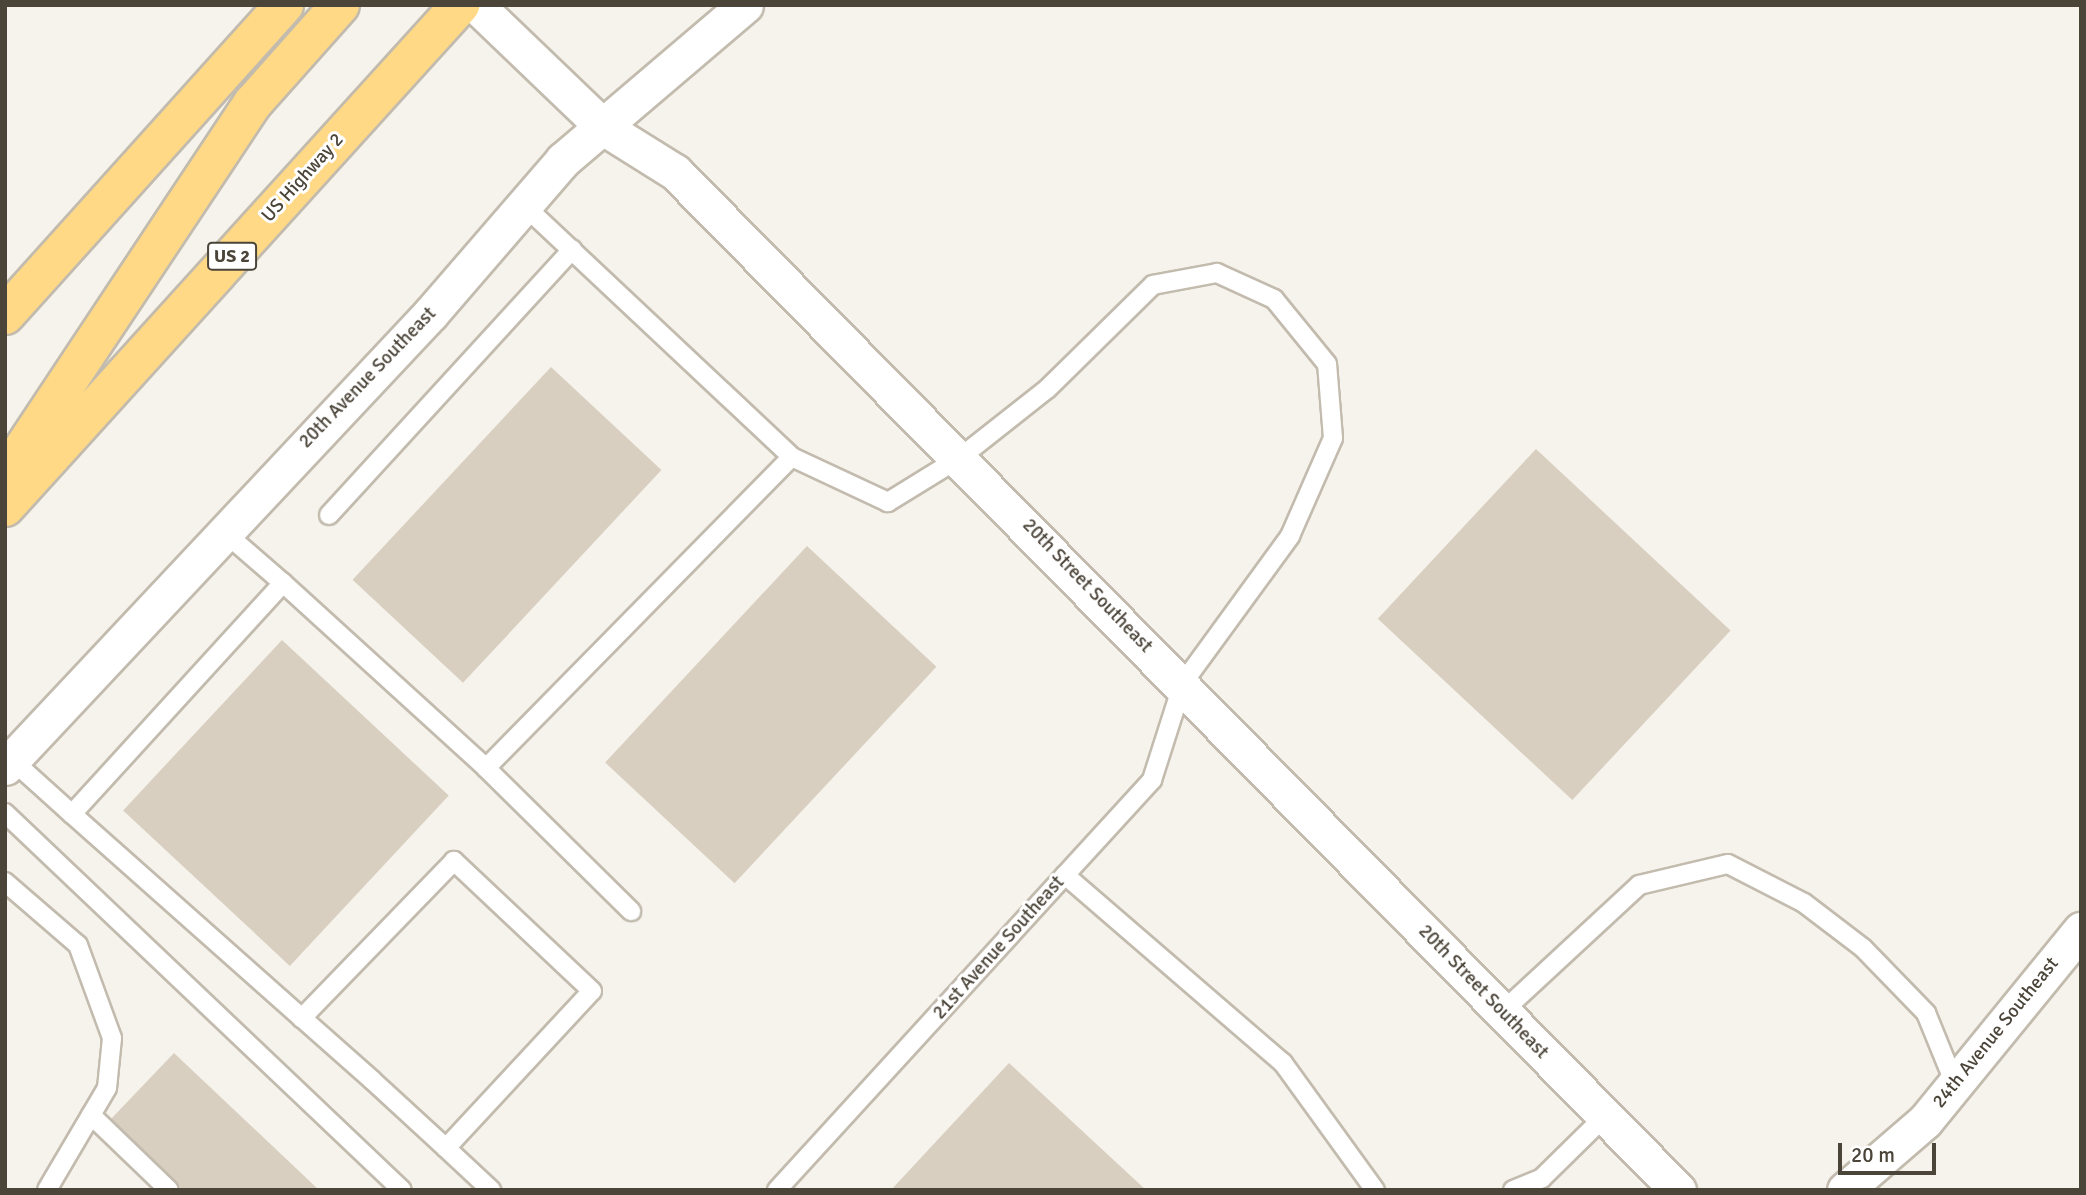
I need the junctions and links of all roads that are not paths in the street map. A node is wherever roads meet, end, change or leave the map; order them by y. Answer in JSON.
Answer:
{"nodes":[{"id":1,"x":285,"y":5,"type":"edge"},
{"id":2,"x":340,"y":5,"type":"edge"},
{"id":3,"x":460,"y":5,"type":"edge"},
{"id":4,"x":476,"y":5,"type":"edge"},
{"id":5,"x":745,"y":5,"type":"edge"},
{"id":6,"x":603,"y":127,"type":"junction"},
{"id":7,"x":524,"y":205,"type":"junction"},
{"id":8,"x":572,"y":250,"type":"junction"},
{"id":9,"x":5,"y":315,"type":"edge"},
{"id":10,"x":792,"y":457,"type":"junction"},
{"id":11,"x":961,"y":457,"type":"junction"},
{"id":12,"x":5,"y":476,"type":"edge"},
{"id":13,"x":5,"y":507,"type":"edge"},
{"id":14,"x":329,"y":515,"type":"dead end"},
{"id":15,"x":223,"y":531,"type":"junction"},
{"id":16,"x":283,"y":583,"type":"junction"},
{"id":17,"x":1183,"y":683,"type":"junction"},
{"id":18,"x":9,"y":763,"type":"edge"},
{"id":19,"x":486,"y":768,"type":"junction"},
{"id":20,"x":5,"y":813,"type":"edge"},
{"id":21,"x":72,"y":814,"type":"junction"},
{"id":22,"x":1065,"y":875,"type":"junction"},
{"id":23,"x":5,"y":882,"type":"edge"},
{"id":24,"x":631,"y":911,"type":"dead end"},
{"id":25,"x":2081,"y":930,"type":"edge"},
{"id":26,"x":1502,"y":1012,"type":"junction"},
{"id":27,"x":302,"y":1018,"type":"junction"},
{"id":28,"x":1955,"y":1084,"type":"junction"},
{"id":29,"x":91,"y":1115,"type":"junction"},
{"id":30,"x":1604,"y":1117,"type":"junction"},
{"id":31,"x":446,"y":1148,"type":"junction"},
{"id":32,"x":1661,"y":1185,"type":"edge"},
{"id":33,"x":47,"y":1190,"type":"edge"},
{"id":34,"x":169,"y":1190,"type":"edge"},
{"id":35,"x":402,"y":1190,"type":"edge"},
{"id":36,"x":491,"y":1190,"type":"edge"},
{"id":37,"x":777,"y":1190,"type":"edge"},
{"id":38,"x":1375,"y":1190,"type":"edge"},
{"id":39,"x":1513,"y":1190,"type":"edge"},
{"id":40,"x":1845,"y":1190,"type":"edge"}],
"edges":[{"from":1,"to":9,"type":"highway"},
{"from":2,"to":12,"type":"highway"},
{"from":3,"to":13,"type":"highway","name":"US Highway 2","number":"US 2"},
{"from":4,"to":6,"type":"street","name":"20th Street Southeast"},
{"from":5,"to":6,"type":"street","name":"20th Avenue Southeast"},
{"from":6,"to":7,"type":"street","name":"20th Avenue Southeast"},
{"from":6,"to":11,"type":"street","name":"20th Street Southeast"},
{"from":7,"to":8,"type":"lane"},
{"from":7,"to":15,"type":"street","name":"20th Avenue Southeast"},
{"from":8,"to":10,"type":"lane"},
{"from":8,"to":14,"type":"lane"},
{"from":10,"to":11,"type":"lane","name":"21st Avenue Southeast"},
{"from":10,"to":19,"type":"lane"},
{"from":11,"to":17,"type":"street","name":"20th Street Southeast"},
{"from":11,"to":17,"type":"lane","name":"21st Avenue Southeast"},
{"from":15,"to":16,"type":"lane"},
{"from":15,"to":18,"type":"street","name":"20th Avenue Southeast"},
{"from":16,"to":19,"type":"lane"},
{"from":16,"to":21,"type":"lane"},
{"from":17,"to":22,"type":"lane","name":"21st Avenue Southeast"},
{"from":17,"to":26,"type":"street","name":"20th Street Southeast"},
{"from":18,"to":21,"type":"lane"},
{"from":19,"to":24,"type":"lane"},
{"from":20,"to":35,"type":"lane"},
{"from":21,"to":27,"type":"lane"},
{"from":22,"to":37,"type":"lane","name":"21st Avenue Southeast"},
{"from":22,"to":38,"type":"lane"},
{"from":23,"to":29,"type":"lane"},
{"from":25,"to":28,"type":"street","name":"24th Avenue Southeast"},
{"from":26,"to":28,"type":"lane"},
{"from":26,"to":30,"type":"street","name":"20th Street Southeast"},
{"from":27,"to":31,"type":"lane"},
{"from":27,"to":31,"type":"lane"},
{"from":28,"to":40,"type":"street","name":"24th Avenue Southeast"},
{"from":29,"to":33,"type":"lane"},
{"from":29,"to":34,"type":"lane"},
{"from":30,"to":32,"type":"street","name":"20th Street Southeast"},
{"from":30,"to":39,"type":"lane"},
{"from":31,"to":36,"type":"lane"}]}
